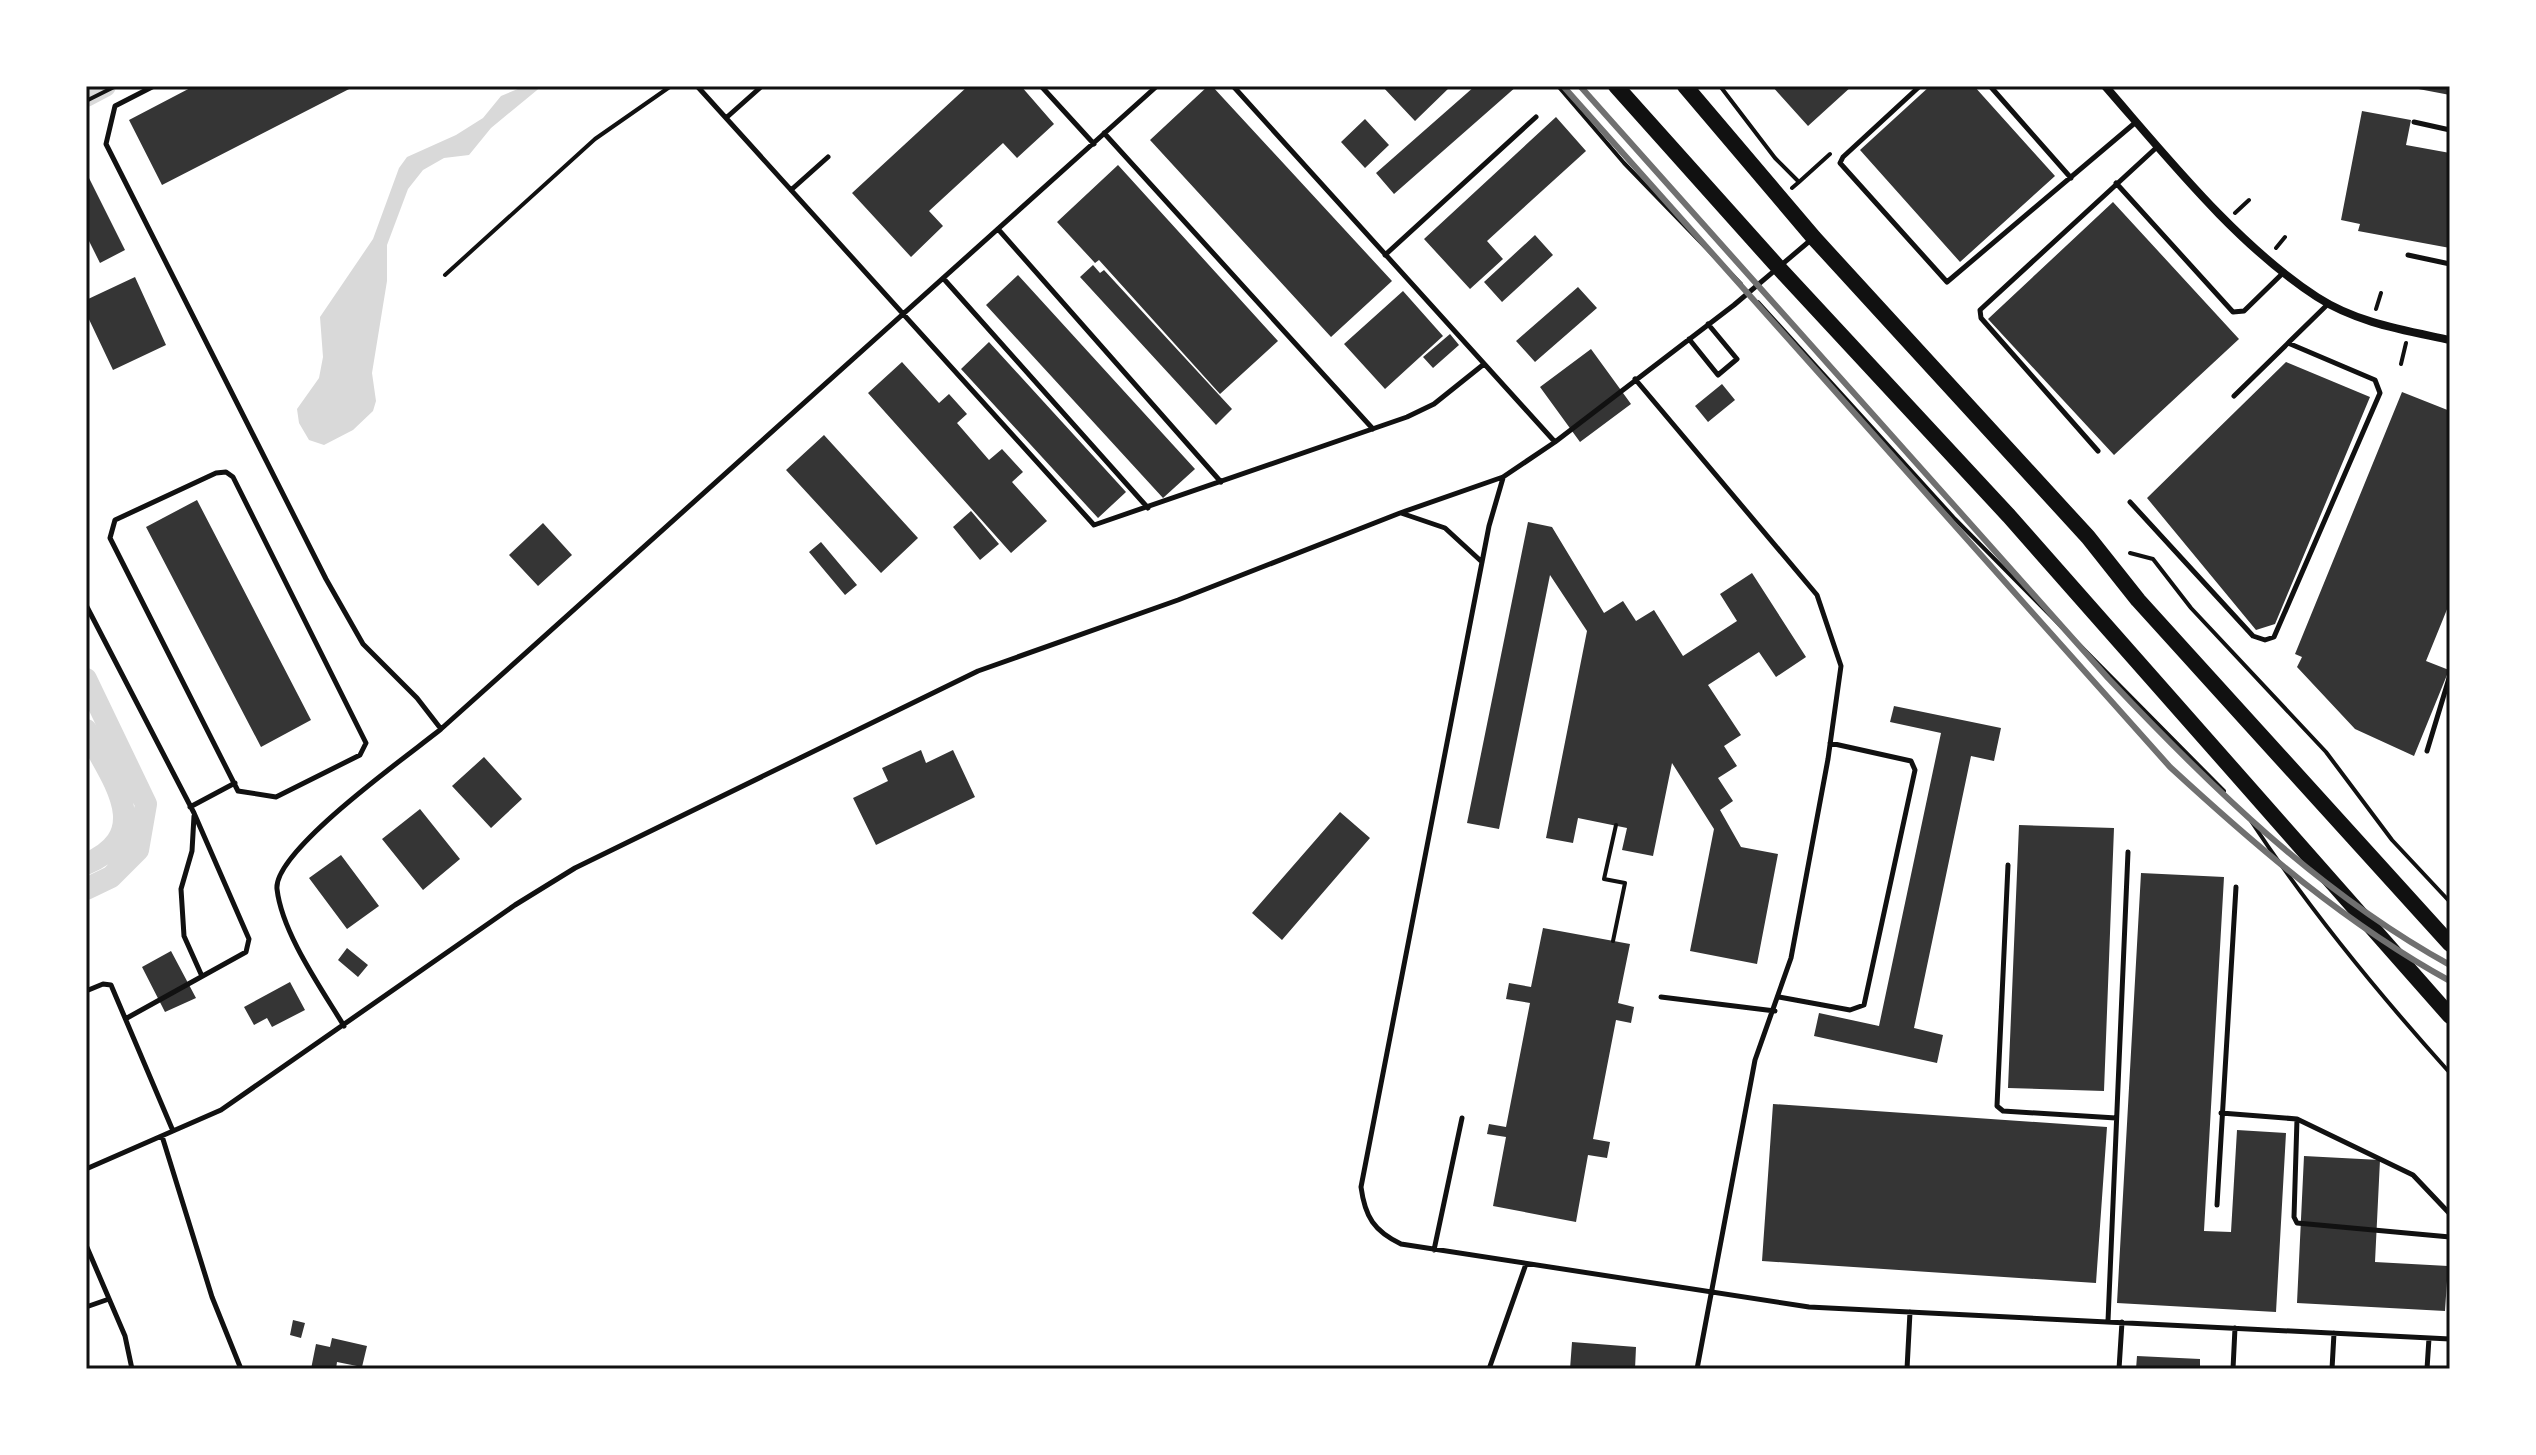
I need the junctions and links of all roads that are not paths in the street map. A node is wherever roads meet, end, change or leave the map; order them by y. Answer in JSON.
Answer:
{"nodes":[{"id":1,"x":154,"y":86,"type":"edge"},
{"id":2,"x":697,"y":86,"type":"edge"},
{"id":3,"x":762,"y":86,"type":"edge"},
{"id":4,"x":1041,"y":86,"type":"edge"},
{"id":5,"x":1157,"y":86,"type":"edge"},
{"id":6,"x":1233,"y":86,"type":"edge"},
{"id":7,"x":1616,"y":86,"type":"edge"},
{"id":8,"x":1685,"y":86,"type":"edge"},
{"id":9,"x":1920,"y":86,"type":"edge"},
{"id":10,"x":1990,"y":86,"type":"edge"},
{"id":11,"x":2105,"y":86,"type":"edge"},
{"id":12,"x":1536,"y":117,"type":"dead end"},
{"id":13,"x":726,"y":118,"type":"junction"},
{"id":14,"x":2136,"y":122,"type":"junction"},
{"id":15,"x":2414,"y":122,"type":"dead end"},
{"id":16,"x":2450,"y":130,"type":"edge"},
{"id":17,"x":1104,"y":133,"type":"junction"},
{"id":18,"x":1094,"y":144,"type":"junction"},
{"id":19,"x":2158,"y":145,"type":"junction"},
{"id":20,"x":828,"y":157,"type":"dead end"},
{"id":21,"x":2071,"y":178,"type":"junction"},
{"id":22,"x":2116,"y":183,"type":"junction"},
{"id":23,"x":791,"y":190,"type":"junction"},
{"id":24,"x":998,"y":229,"type":"junction"},
{"id":25,"x":1814,"y":238,"type":"junction"},
{"id":26,"x":1385,"y":255,"type":"junction"},
{"id":27,"x":2408,"y":255,"type":"dead end"},
{"id":28,"x":2450,"y":264,"type":"edge"},
{"id":29,"x":1778,"y":267,"type":"junction"},
{"id":30,"x":2285,"y":271,"type":"junction"},
{"id":31,"x":943,"y":278,"type":"junction"},
{"id":32,"x":2329,"y":303,"type":"junction"},
{"id":33,"x":902,"y":315,"type":"junction"},
{"id":34,"x":1708,"y":324,"type":"junction"},
{"id":35,"x":1689,"y":339,"type":"junction"},
{"id":36,"x":2450,"y":340,"type":"edge"},
{"id":37,"x":2288,"y":343,"type":"junction"},
{"id":38,"x":1484,"y":364,"type":"junction"},
{"id":39,"x":1635,"y":379,"type":"junction"},
{"id":40,"x":2234,"y":396,"type":"dead end"},
{"id":41,"x":1373,"y":429,"type":"junction"},
{"id":42,"x":1555,"y":442,"type":"junction"},
{"id":43,"x":2098,"y":451,"type":"dead end"},
{"id":44,"x":1503,"y":477,"type":"junction"},
{"id":45,"x":1221,"y":482,"type":"junction"},
{"id":46,"x":2130,"y":502,"type":"dead end"},
{"id":47,"x":1148,"y":508,"type":"junction"},
{"id":48,"x":1400,"y":513,"type":"junction"},
{"id":49,"x":1482,"y":562,"type":"junction"},
{"id":50,"x":86,"y":605,"type":"edge"},
{"id":51,"x":2450,"y":675,"type":"edge"},
{"id":52,"x":441,"y":729,"type":"junction"},
{"id":53,"x":1830,"y":743,"type":"junction"},
{"id":54,"x":2427,"y":751,"type":"dead end"},
{"id":55,"x":235,"y":783,"type":"junction"},
{"id":56,"x":192,"y":810,"type":"junction"},
{"id":57,"x":2128,"y":852,"type":"dead end"},
{"id":58,"x":2008,"y":865,"type":"dead end"},
{"id":59,"x":2236,"y":887,"type":"dead end"},
{"id":60,"x":2450,"y":944,"type":"edge"},
{"id":61,"x":201,"y":974,"type":"junction"},
{"id":62,"x":86,"y":991,"type":"edge"},
{"id":63,"x":1661,"y":997,"type":"dead end"},
{"id":64,"x":1779,"y":997,"type":"junction"},
{"id":65,"x":1775,"y":1011,"type":"junction"},
{"id":66,"x":2450,"y":1016,"type":"edge"},
{"id":67,"x":127,"y":1018,"type":"junction"},
{"id":68,"x":344,"y":1026,"type":"junction"},
{"id":69,"x":2221,"y":1113,"type":"junction"},
{"id":70,"x":1462,"y":1118,"type":"dead end"},
{"id":71,"x":2116,"y":1118,"type":"junction"},
{"id":72,"x":2297,"y":1119,"type":"junction"},
{"id":73,"x":173,"y":1131,"type":"junction"},
{"id":74,"x":162,"y":1136,"type":"junction"},
{"id":75,"x":86,"y":1169,"type":"edge"},
{"id":76,"x":2217,"y":1205,"type":"dead end"},
{"id":77,"x":2450,"y":1214,"type":"edge"},
{"id":78,"x":2450,"y":1237,"type":"edge"},
{"id":79,"x":86,"y":1245,"type":"edge"},
{"id":80,"x":1434,"y":1250,"type":"junction"},
{"id":81,"x":1526,"y":1264,"type":"junction"},
{"id":82,"x":1709,"y":1294,"type":"junction"},
{"id":83,"x":109,"y":1299,"type":"junction"},
{"id":84,"x":86,"y":1307,"type":"edge"},
{"id":85,"x":1910,"y":1312,"type":"junction"},
{"id":86,"x":2108,"y":1321,"type":"junction"},
{"id":87,"x":2122,"y":1322,"type":"junction"},
{"id":88,"x":2235,"y":1328,"type":"junction"},
{"id":89,"x":2334,"y":1333,"type":"junction"},
{"id":90,"x":2429,"y":1338,"type":"junction"},
{"id":91,"x":2450,"y":1339,"type":"edge"},
{"id":92,"x":132,"y":1369,"type":"edge"},
{"id":93,"x":241,"y":1369,"type":"edge"},
{"id":94,"x":1489,"y":1369,"type":"edge"},
{"id":95,"x":1697,"y":1369,"type":"edge"},
{"id":96,"x":1907,"y":1369,"type":"edge"},
{"id":97,"x":2119,"y":1369,"type":"edge"},
{"id":98,"x":2233,"y":1369,"type":"edge"},
{"id":99,"x":2332,"y":1369,"type":"edge"},
{"id":100,"x":2427,"y":1369,"type":"edge"}],
"edges":[{"from":1,"to":52,"type":"lane"},
{"from":2,"to":13,"type":"lane"},
{"from":3,"to":13,"type":"lane"},
{"from":4,"to":18,"type":"lane"},
{"from":5,"to":17,"type":"lane"},
{"from":6,"to":26,"type":"lane"},
{"from":7,"to":29,"type":"main road"},
{"from":8,"to":25,"type":"main road"},
{"from":9,"to":21,"type":"lane"},
{"from":10,"to":21,"type":"lane"},
{"from":11,"to":14,"type":"street"},
{"from":12,"to":26,"type":"lane"},
{"from":13,"to":23,"type":"lane"},
{"from":14,"to":19,"type":"street"},
{"from":14,"to":21,"type":"lane"},
{"from":15,"to":16,"type":"lane"},
{"from":17,"to":18,"type":"lane"},
{"from":17,"to":41,"type":"lane"},
{"from":18,"to":24,"type":"lane"},
{"from":19,"to":22,"type":"lane"},
{"from":19,"to":30,"type":"street"},
{"from":20,"to":23,"type":"lane"},
{"from":22,"to":30,"type":"lane"},
{"from":22,"to":43,"type":"lane"},
{"from":23,"to":33,"type":"lane"},
{"from":24,"to":31,"type":"lane"},
{"from":24,"to":45,"type":"lane"},
{"from":25,"to":29,"type":"lane"},
{"from":25,"to":60,"type":"main road"},
{"from":26,"to":38,"type":"lane"},
{"from":27,"to":28,"type":"lane"},
{"from":29,"to":34,"type":"lane"},
{"from":29,"to":66,"type":"main road"},
{"from":30,"to":32,"type":"street"},
{"from":31,"to":33,"type":"lane"},
{"from":31,"to":47,"type":"lane"},
{"from":32,"to":36,"type":"street"},
{"from":32,"to":37,"type":"lane"},
{"from":33,"to":47,"type":"lane"},
{"from":33,"to":52,"type":"lane"},
{"from":34,"to":35,"type":"lane"},
{"from":34,"to":35,"type":"lane"},
{"from":35,"to":39,"type":"lane"},
{"from":37,"to":40,"type":"lane"},
{"from":37,"to":46,"type":"lane"},
{"from":38,"to":41,"type":"lane"},
{"from":38,"to":42,"type":"lane"},
{"from":39,"to":42,"type":"lane"},
{"from":39,"to":53,"type":"lane"},
{"from":41,"to":45,"type":"lane"},
{"from":42,"to":44,"type":"lane"},
{"from":44,"to":48,"type":"lane"},
{"from":44,"to":49,"type":"lane"},
{"from":45,"to":47,"type":"lane"},
{"from":48,"to":49,"type":"lane"},
{"from":48,"to":68,"type":"lane"},
{"from":49,"to":80,"type":"lane"},
{"from":50,"to":56,"type":"lane"},
{"from":51,"to":54,"type":"lane"},
{"from":52,"to":68,"type":"lane"},
{"from":53,"to":64,"type":"lane"},
{"from":53,"to":64,"type":"lane"},
{"from":55,"to":55,"type":"lane"},
{"from":55,"to":56,"type":"lane"},
{"from":56,"to":61,"type":"lane"},
{"from":56,"to":61,"type":"lane"},
{"from":57,"to":71,"type":"lane"},
{"from":58,"to":71,"type":"lane"},
{"from":59,"to":69,"type":"lane"},
{"from":61,"to":67,"type":"lane"},
{"from":62,"to":67,"type":"lane"},
{"from":63,"to":65,"type":"lane"},
{"from":64,"to":65,"type":"lane"},
{"from":65,"to":82,"type":"lane"},
{"from":67,"to":73,"type":"lane"},
{"from":68,"to":73,"type":"lane"},
{"from":69,"to":72,"type":"lane"},
{"from":69,"to":76,"type":"lane"},
{"from":70,"to":80,"type":"lane"},
{"from":71,"to":86,"type":"lane"},
{"from":72,"to":77,"type":"lane"},
{"from":72,"to":78,"type":"lane"},
{"from":73,"to":74,"type":"lane"},
{"from":74,"to":75,"type":"lane"},
{"from":74,"to":93,"type":"lane"},
{"from":79,"to":83,"type":"lane"},
{"from":80,"to":81,"type":"lane"},
{"from":81,"to":82,"type":"lane"},
{"from":81,"to":94,"type":"lane"},
{"from":82,"to":85,"type":"lane"},
{"from":82,"to":95,"type":"lane"},
{"from":83,"to":84,"type":"lane"},
{"from":83,"to":92,"type":"lane"},
{"from":85,"to":86,"type":"lane"},
{"from":85,"to":96,"type":"lane"},
{"from":86,"to":87,"type":"lane"},
{"from":87,"to":88,"type":"lane"},
{"from":87,"to":97,"type":"lane"},
{"from":88,"to":89,"type":"lane"},
{"from":88,"to":98,"type":"lane"},
{"from":89,"to":90,"type":"lane"},
{"from":89,"to":99,"type":"lane"},
{"from":90,"to":91,"type":"lane"},
{"from":90,"to":100,"type":"lane"}]}
